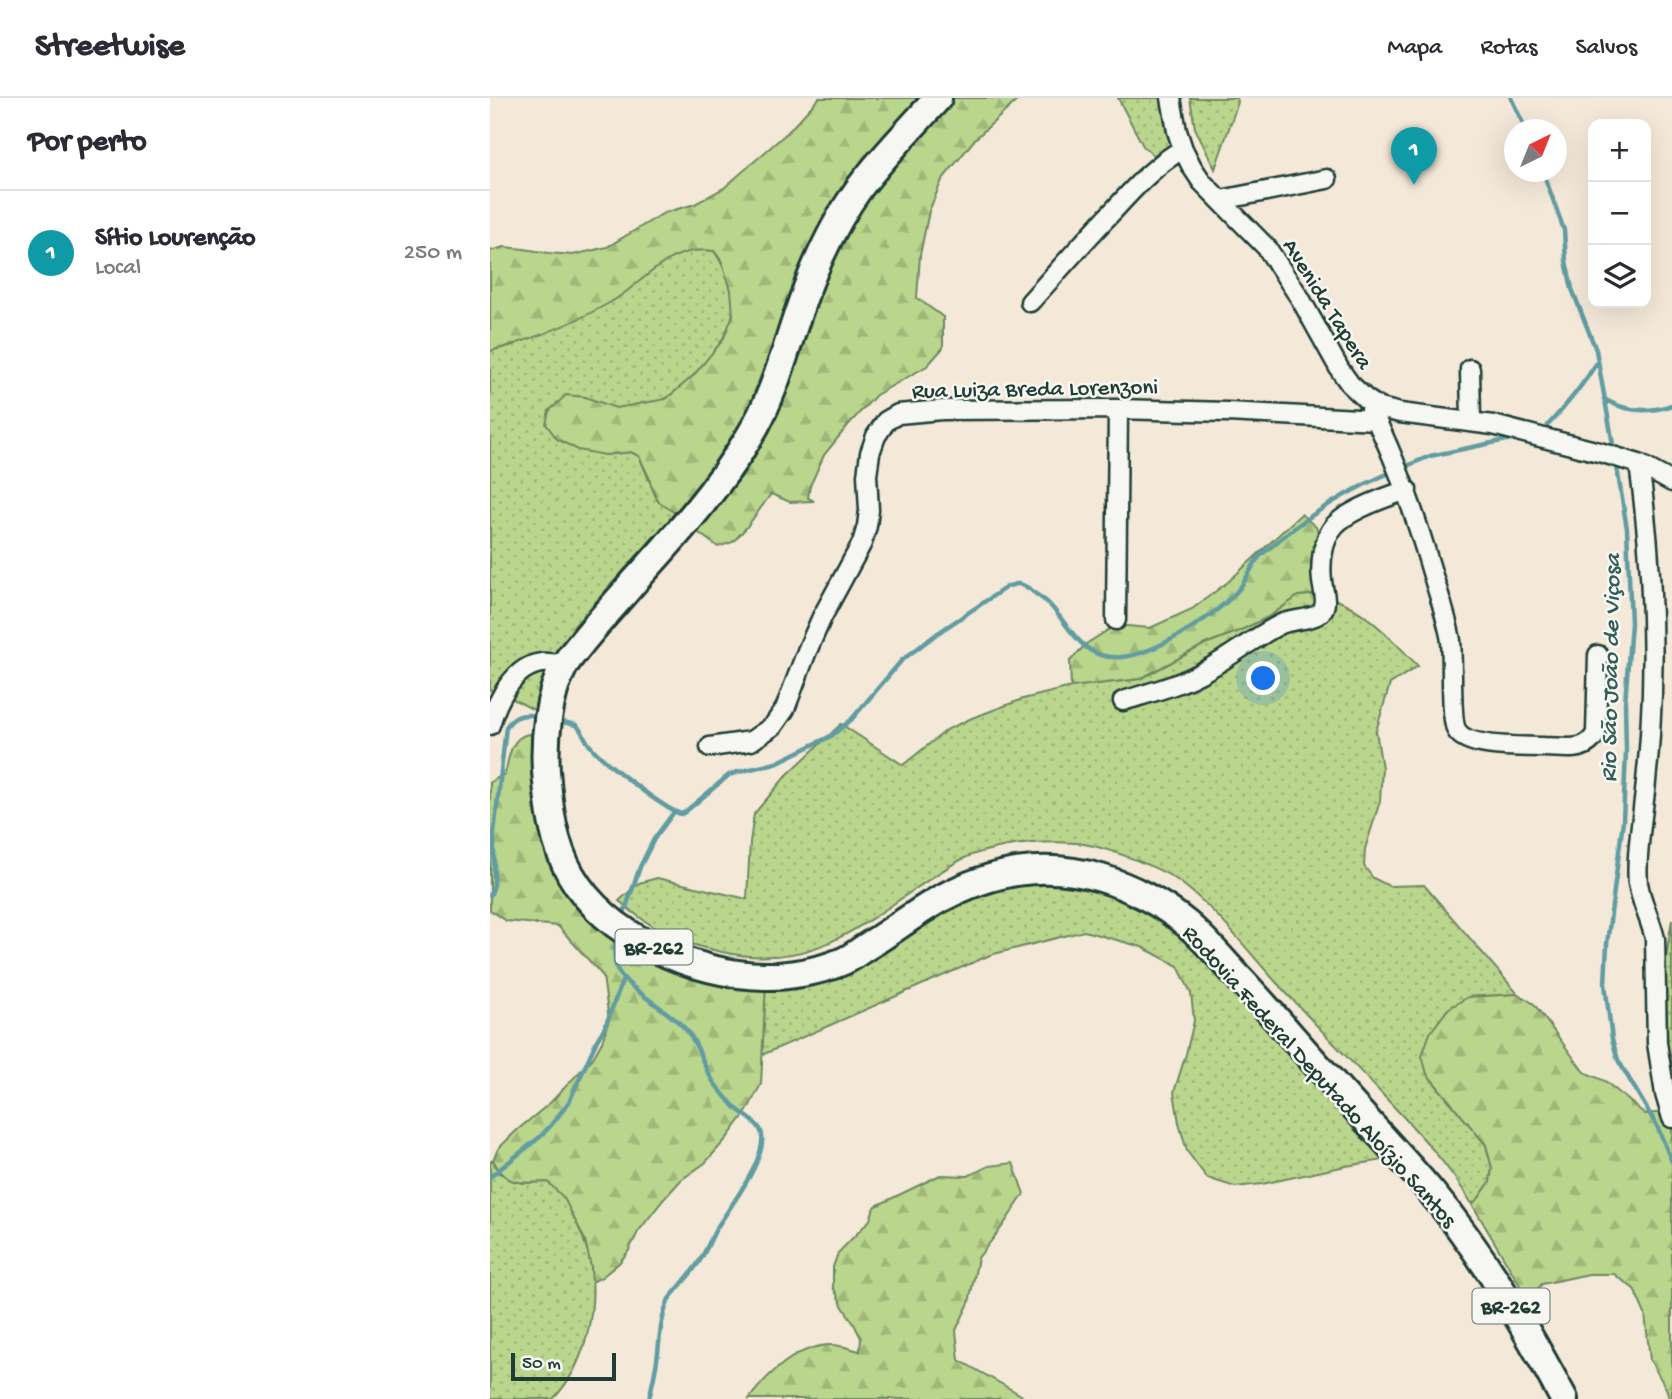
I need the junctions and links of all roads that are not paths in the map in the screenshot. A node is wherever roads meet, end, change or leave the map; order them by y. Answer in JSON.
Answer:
{"nodes":[{"id":1,"x":938,"y":98,"type":"edge"},
{"id":2,"x":1171,"y":98,"type":"edge"},
{"id":3,"x":1183,"y":149,"type":"junction"},
{"id":4,"x":1326,"y":179,"type":"dead end"},
{"id":5,"x":1221,"y":200,"type":"junction"},
{"id":6,"x":1030,"y":302,"type":"dead end"},
{"id":7,"x":1470,"y":369,"type":"dead end"},
{"id":8,"x":1366,"y":399,"type":"junction"},
{"id":9,"x":1118,"y":409,"type":"junction"},
{"id":10,"x":1376,"y":420,"type":"junction"},
{"id":11,"x":1471,"y":421,"type":"junction"},
{"id":12,"x":1635,"y":463,"type":"junction"},
{"id":13,"x":1672,"y":482,"type":"edge"},
{"id":14,"x":1407,"y":490,"type":"junction"},
{"id":15,"x":1116,"y":620,"type":"dead end"},
{"id":16,"x":1598,"y":655,"type":"dead end"},
{"id":17,"x":565,"y":665,"type":"junction"},
{"id":18,"x":1123,"y":701,"type":"dead end"},
{"id":19,"x":490,"y":724,"type":"edge"},
{"id":20,"x":710,"y":747,"type":"dead end"},
{"id":21,"x":1672,"y":1118,"type":"edge"},
{"id":22,"x":1564,"y":1399,"type":"edge"}],
"edges":[{"from":1,"to":17,"type":"highway","name":"Rodovia Federal Deputado Aloízio Santos","number":"BR-262"},
{"from":2,"to":3,"type":"street","name":"Avenida Tapera"},
{"from":3,"to":5,"type":"street","name":"Avenida Tapera"},
{"from":3,"to":6,"type":"street"},
{"from":4,"to":5,"type":"street"},
{"from":5,"to":8,"type":"street","name":"Avenida Tapera"},
{"from":7,"to":11,"type":"street"},
{"from":8,"to":10,"type":"street"},
{"from":8,"to":11,"type":"street","name":"Avenida Tapera"},
{"from":9,"to":10,"type":"street","name":"Rua Luiza Breda Lorenzoni"},
{"from":9,"to":15,"type":"street"},
{"from":9,"to":20,"type":"street","name":"Rua Luiza Breda Lorenzoni"},
{"from":10,"to":14,"type":"street"},
{"from":11,"to":12,"type":"street","name":"Avenida Tapera"},
{"from":12,"to":13,"type":"street","name":"Avenida Tapera"},
{"from":12,"to":21,"type":"street"},
{"from":14,"to":16,"type":"street"},
{"from":14,"to":18,"type":"street"},
{"from":17,"to":19,"type":"street"},
{"from":17,"to":22,"type":"highway","name":"Rodovia Federal Deputado Aloízio Santos","number":"BR-262"}]}
